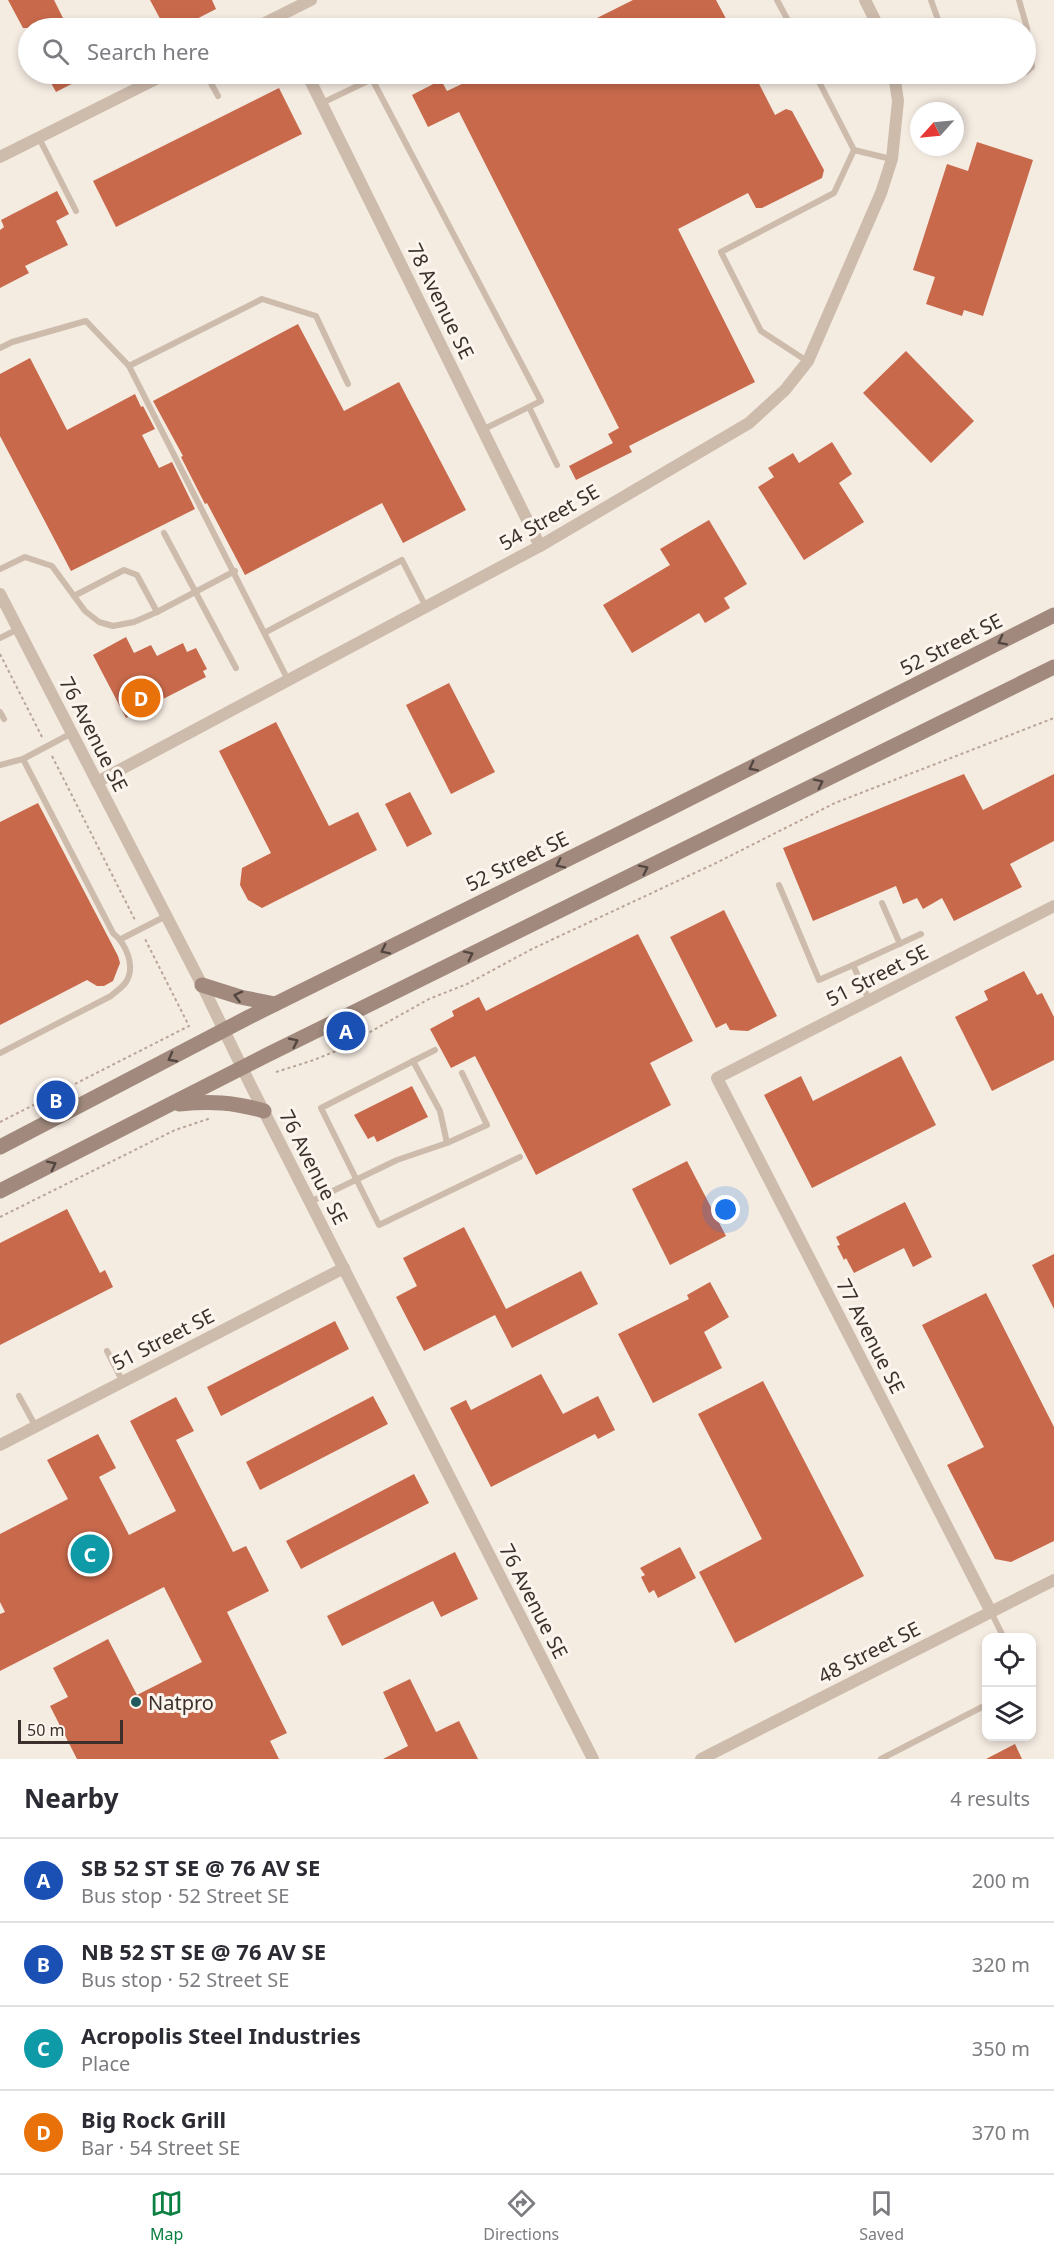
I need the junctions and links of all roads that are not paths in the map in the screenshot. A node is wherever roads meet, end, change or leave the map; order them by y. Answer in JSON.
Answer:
{"nodes":[{"id":1,"x":311,"y":0,"type":"edge"},
{"id":2,"x":777,"y":0,"type":"edge"},
{"id":3,"x":865,"y":0,"type":"edge"},
{"id":4,"x":931,"y":0,"type":"edge"},
{"id":5,"x":1019,"y":0,"type":"edge"},
{"id":6,"x":279,"y":17,"type":"edge"},
{"id":7,"x":787,"y":18,"type":"edge"},
{"id":8,"x":874,"y":18,"type":"edge"},
{"id":9,"x":937,"y":18,"type":"edge"},
{"id":10,"x":1024,"y":18,"type":"edge"},
{"id":11,"x":146,"y":84,"type":"edge"},
{"id":12,"x":212,"y":84,"type":"edge"},
{"id":13,"x":312,"y":84,"type":"edge"},
{"id":14,"x":358,"y":84,"type":"edge"},
{"id":15,"x":377,"y":84,"type":"edge"},
{"id":16,"x":820,"y":84,"type":"edge"},
{"id":17,"x":895,"y":84,"type":"edge"},
{"id":18,"x":218,"y":96,"type":"dead end"},
{"id":19,"x":322,"y":103,"type":"junction"},
{"id":20,"x":39,"y":138,"type":"junction"},
{"id":21,"x":854,"y":150,"type":"junction"},
{"id":22,"x":0,"y":157,"type":"edge"},
{"id":23,"x":892,"y":159,"type":"junction"},
{"id":24,"x":76,"y":211,"type":"dead end"},
{"id":25,"x":0,"y":348,"type":"edge"},
{"id":26,"x":808,"y":361,"type":"junction"},
{"id":27,"x":129,"y":366,"type":"junction"},
{"id":28,"x":348,"y":384,"type":"dead end"},
{"id":29,"x":528,"y":407,"type":"junction"},
{"id":30,"x":482,"y":430,"type":"junction"},
{"id":31,"x":557,"y":465,"type":"dead end"},
{"id":32,"x":164,"y":533,"type":"dead end"},
{"id":33,"x":540,"y":546,"type":"junction"},
{"id":34,"x":0,"y":569,"type":"edge"},
{"id":35,"x":235,"y":571,"type":"junction"},
{"id":36,"x":196,"y":591,"type":"junction"},
{"id":37,"x":0,"y":594,"type":"edge"},
{"id":38,"x":74,"y":596,"type":"junction"},
{"id":39,"x":426,"y":607,"type":"junction"},
{"id":40,"x":157,"y":612,"type":"junction"},
{"id":41,"x":1054,"y":615,"type":"edge"},
{"id":42,"x":18,"y":629,"type":"junction"},
{"id":43,"x":266,"y":632,"type":"junction"},
{"id":44,"x":0,"y":638,"type":"edge"},
{"id":45,"x":1054,"y":667,"type":"edge"},
{"id":46,"x":237,"y":668,"type":"dead end"},
{"id":47,"x":288,"y":680,"type":"junction"},
{"id":48,"x":0,"y":712,"type":"edge"},
{"id":49,"x":4,"y":719,"type":"dead end"},
{"id":50,"x":72,"y":733,"type":"junction"},
{"id":51,"x":23,"y":759,"type":"junction"},
{"id":52,"x":0,"y":765,"type":"edge"},
{"id":53,"x":97,"y":782,"type":"junction"},
{"id":54,"x":779,"y":885,"type":"dead end"},
{"id":55,"x":882,"y":903,"type":"dead end"},
{"id":56,"x":1054,"y":906,"type":"edge"},
{"id":57,"x":166,"y":916,"type":"junction"},
{"id":58,"x":921,"y":934,"type":"dead end"},
{"id":59,"x":121,"y":939,"type":"junction"},
{"id":60,"x":900,"y":944,"type":"junction"},
{"id":61,"x":853,"y":965,"type":"junction"},
{"id":62,"x":202,"y":985,"type":"junction"},
{"id":63,"x":869,"y":1000,"type":"junction"},
{"id":64,"x":275,"y":1004,"type":"junction"},
{"id":65,"x":223,"y":1030,"type":"junction"},
{"id":66,"x":435,"y":1050,"type":"dead end"},
{"id":67,"x":0,"y":1053,"type":"edge"},
{"id":68,"x":413,"y":1061,"type":"junction"},
{"id":69,"x":242,"y":1068,"type":"junction"},
{"id":70,"x":462,"y":1073,"type":"dead end"},
{"id":71,"x":717,"y":1078,"type":"joint"},
{"id":72,"x":170,"y":1105,"type":"junction"},
{"id":73,"x":264,"y":1111,"type":"junction"},
{"id":74,"x":447,"y":1143,"type":"junction"},
{"id":75,"x":0,"y":1147,"type":"edge"},
{"id":76,"x":520,"y":1157,"type":"dead end"},
{"id":77,"x":356,"y":1179,"type":"junction"},
{"id":78,"x":0,"y":1191,"type":"edge"},
{"id":79,"x":310,"y":1202,"type":"junction"},
{"id":80,"x":344,"y":1268,"type":"junction"},
{"id":81,"x":107,"y":1352,"type":"dead end"},
{"id":82,"x":123,"y":1382,"type":"junction"},
{"id":83,"x":19,"y":1396,"type":"dead end"},
{"id":84,"x":36,"y":1427,"type":"junction"},
{"id":85,"x":0,"y":1445,"type":"edge"},
{"id":86,"x":1054,"y":1580,"type":"edge"},
{"id":87,"x":991,"y":1612,"type":"junction"},
{"id":88,"x":1002,"y":1633,"type":"edge"},
{"id":89,"x":982,"y":1708,"type":"edge"},
{"id":90,"x":593,"y":1759,"type":"edge"},
{"id":91,"x":701,"y":1759,"type":"edge"},
{"id":92,"x":881,"y":1759,"type":"edge"}],
"edges":[{"from":1,"to":6,"type":"street"},
{"from":2,"to":7,"type":"lane"},
{"from":3,"to":8,"type":"street"},
{"from":4,"to":9,"type":"lane"},
{"from":5,"to":10,"type":"lane"},
{"from":11,"to":20,"type":"street"},
{"from":12,"to":18,"type":"lane"},
{"from":13,"to":19,"type":"street","name":"78 Avenue SE"},
{"from":14,"to":19,"type":"lane"},
{"from":15,"to":29,"type":"lane"},
{"from":16,"to":21,"type":"lane"},
{"from":17,"to":23,"type":"street","name":"54 Street SE"},
{"from":19,"to":30,"type":"street","name":"78 Avenue SE"},
{"from":20,"to":22,"type":"street"},
{"from":20,"to":24,"type":"lane"},
{"from":21,"to":23,"type":"lane"},
{"from":21,"to":26,"type":"lane"},
{"from":23,"to":26,"type":"street","name":"54 Street SE"},
{"from":25,"to":27,"type":"lane"},
{"from":26,"to":33,"type":"street","name":"54 Street SE"},
{"from":27,"to":28,"type":"lane"},
{"from":27,"to":35,"type":"lane"},
{"from":29,"to":30,"type":"lane"},
{"from":29,"to":31,"type":"lane"},
{"from":30,"to":33,"type":"street","name":"78 Avenue SE"},
{"from":32,"to":36,"type":"lane"},
{"from":33,"to":39,"type":"street","name":"54 Street SE"},
{"from":34,"to":38,"type":"lane"},
{"from":35,"to":36,"type":"lane"},
{"from":35,"to":43,"type":"lane"},
{"from":36,"to":40,"type":"lane"},
{"from":36,"to":46,"type":"lane"},
{"from":37,"to":42,"type":"street","name":"76 Avenue SE"},
{"from":38,"to":40,"type":"lane"},
{"from":38,"to":40,"type":"lane"},
{"from":39,"to":43,"type":"lane"},
{"from":39,"to":47,"type":"street","name":"54 Street SE"},
{"from":41,"to":64,"type":"main road","name":"52 Street SE","one_way":true},
{"from":42,"to":44,"type":"lane"},
{"from":42,"to":50,"type":"street","name":"76 Avenue SE"},
{"from":43,"to":47,"type":"lane"},
{"from":69,"to":45,"type":"main road","one_way":true},
{"from":47,"to":53,"type":"street","name":"54 Street SE"},
{"from":48,"to":49,"type":"lane"},
{"from":50,"to":51,"type":"lane"},
{"from":50,"to":53,"type":"street","name":"76 Avenue SE"},
{"from":51,"to":52,"type":"lane"},
{"from":51,"to":59,"type":"lane"},
{"from":53,"to":57,"type":"street","name":"76 Avenue SE"},
{"from":54,"to":61,"type":"lane"},
{"from":55,"to":60,"type":"lane"},
{"from":56,"to":63,"type":"street","name":"51 Street SE"},
{"from":57,"to":59,"type":"lane"},
{"from":57,"to":62,"type":"street","name":"76 Avenue SE"},
{"from":58,"to":60,"type":"lane"},
{"from":59,"to":67,"type":"lane"},
{"from":60,"to":61,"type":"lane"},
{"from":61,"to":63,"type":"lane"},
{"from":64,"to":62,"type":"main road","one_way":true},
{"from":62,"to":65,"type":"street","name":"76 Avenue SE"},
{"from":63,"to":71,"type":"street","name":"51 Street SE"},
{"from":64,"to":65,"type":"main road","name":"52 Street SE"},
{"from":65,"to":69,"type":"street","name":"76 Avenue SE"},
{"from":65,"to":75,"type":"main road","name":"52 Street SE","one_way":true},
{"from":66,"to":68,"type":"lane"},
{"from":68,"to":74,"type":"lane"},
{"from":68,"to":77,"type":"lane"},
{"from":69,"to":72,"type":"main road"},
{"from":69,"to":73,"type":"street","name":"76 Avenue SE"},
{"from":70,"to":74,"type":"lane"},
{"from":71,"to":87,"type":"street","name":"77 Avenue SE"},
{"from":72,"to":73,"type":"main road"},
{"from":78,"to":72,"type":"main road","one_way":true},
{"from":73,"to":79,"type":"street","name":"76 Avenue SE"},
{"from":74,"to":77,"type":"lane"},
{"from":76,"to":77,"type":"lane"},
{"from":77,"to":79,"type":"lane"},
{"from":79,"to":80,"type":"street","name":"76 Avenue SE"},
{"from":80,"to":82,"type":"street","name":"51 Street SE"},
{"from":80,"to":90,"type":"street","name":"76 Avenue SE"},
{"from":81,"to":82,"type":"lane"},
{"from":82,"to":84,"type":"street","name":"51 Street SE"},
{"from":83,"to":84,"type":"lane"},
{"from":84,"to":85,"type":"street","name":"51 Street SE"},
{"from":86,"to":87,"type":"street","name":"48 Street SE"},
{"from":87,"to":88,"type":"lane"},
{"from":87,"to":91,"type":"street","name":"48 Street SE"},
{"from":89,"to":92,"type":"lane"}]}
